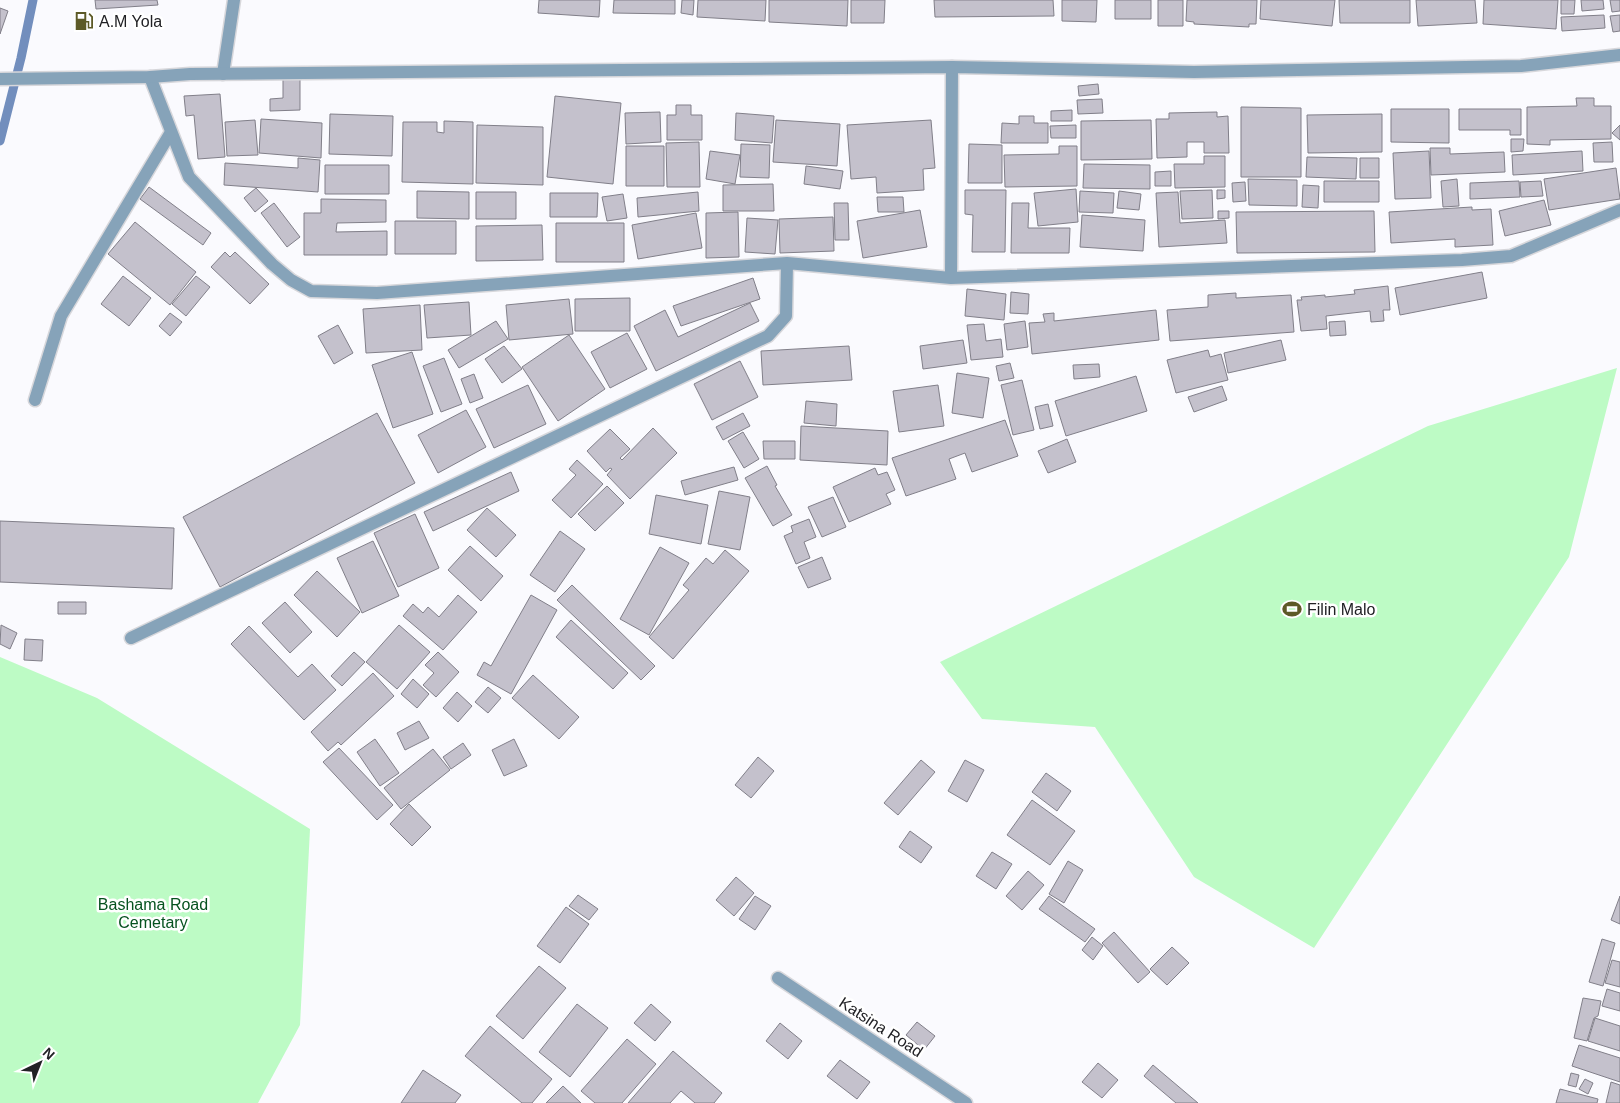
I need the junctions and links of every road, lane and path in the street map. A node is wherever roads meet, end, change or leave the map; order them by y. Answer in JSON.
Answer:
{"nodes":[{"id":1,"x":234,"y":0,"type":"edge"},
{"id":2,"x":1620,"y":55,"type":"edge"},
{"id":3,"x":952,"y":67,"type":"junction"},
{"id":4,"x":223,"y":74,"type":"junction"},
{"id":5,"x":150,"y":77,"type":"junction"},
{"id":6,"x":0,"y":79,"type":"edge"},
{"id":7,"x":171,"y":132,"type":"junction"},
{"id":8,"x":1620,"y":210,"type":"edge"},
{"id":9,"x":787,"y":263,"type":"junction"},
{"id":10,"x":951,"y":278,"type":"junction"},
{"id":11,"x":35,"y":400,"type":"dead end"},
{"id":12,"x":131,"y":638,"type":"dead end"},
{"id":13,"x":778,"y":978,"type":"dead end"},
{"id":14,"x":966,"y":1103,"type":"edge"}],
"edges":[{"from":1,"to":4,"type":"street"},
{"from":2,"to":3,"type":"street"},
{"from":3,"to":4,"type":"street"},
{"from":3,"to":10,"type":"street"},
{"from":4,"to":5,"type":"street"},
{"from":5,"to":6,"type":"street"},
{"from":5,"to":7,"type":"street"},
{"from":7,"to":9,"type":"street"},
{"from":7,"to":11,"type":"street"},
{"from":8,"to":10,"type":"street"},
{"from":9,"to":10,"type":"street"},
{"from":9,"to":12,"type":"street"},
{"from":13,"to":14,"type":"street","name":"Katsina Road"}]}
